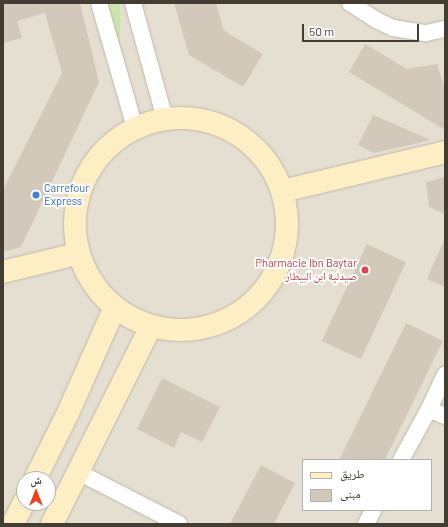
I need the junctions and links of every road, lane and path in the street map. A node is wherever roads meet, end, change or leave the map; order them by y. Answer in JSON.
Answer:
{"nodes":[{"id":1,"x":99,"y":3,"type":"edge"},
{"id":2,"x":133,"y":3,"type":"edge"},
{"id":3,"x":350,"y":3,"type":"edge"},
{"id":4,"x":445,"y":29,"type":"edge"},
{"id":5,"x":165,"y":119,"type":"junction"},
{"id":6,"x":135,"y":128,"type":"junction"},
{"id":7,"x":445,"y":152,"type":"edge"},
{"id":8,"x":283,"y":191,"type":"junction"},
{"id":9,"x":77,"y":254,"type":"junction"},
{"id":10,"x":3,"y":272,"type":"edge"},
{"id":11,"x":115,"y":307,"type":"junction"},
{"id":12,"x":151,"y":326,"type":"junction"},
{"id":13,"x":445,"y":374,"type":"edge"},
{"id":14,"x":429,"y":409,"type":"junction"},
{"id":15,"x":445,"y":416,"type":"edge"},
{"id":16,"x":402,"y":459,"type":"edge"},
{"id":17,"x":39,"y":471,"type":"edge"},
{"id":18,"x":78,"y":472,"type":"junction"},
{"id":19,"x":17,"y":511,"type":"edge"},
{"id":20,"x":372,"y":511,"type":"edge"},
{"id":21,"x":10,"y":521,"type":"edge"},
{"id":22,"x":52,"y":524,"type":"edge"},
{"id":23,"x":179,"y":524,"type":"edge"},
{"id":24,"x":366,"y":524,"type":"edge"}],
"edges":[{"from":1,"to":6,"type":"street"},
{"from":2,"to":5,"type":"street"},
{"from":3,"to":4,"type":"street"},
{"from":5,"to":6,"type":"street"},
{"from":5,"to":8,"type":"street"},
{"from":6,"to":9,"type":"street"},
{"from":7,"to":8,"type":"street"},
{"from":8,"to":12,"type":"street"},
{"from":9,"to":10,"type":"street"},
{"from":9,"to":11,"type":"street"},
{"from":11,"to":12,"type":"street"},
{"from":11,"to":17,"type":"street"},
{"from":12,"to":18,"type":"street"},
{"from":13,"to":14,"type":"street"},
{"from":14,"to":15,"type":"street"},
{"from":14,"to":16,"type":"street"},
{"from":18,"to":22,"type":"street"},
{"from":18,"to":23,"type":"street"},
{"from":19,"to":21,"type":"street"},
{"from":20,"to":24,"type":"street"}]}
